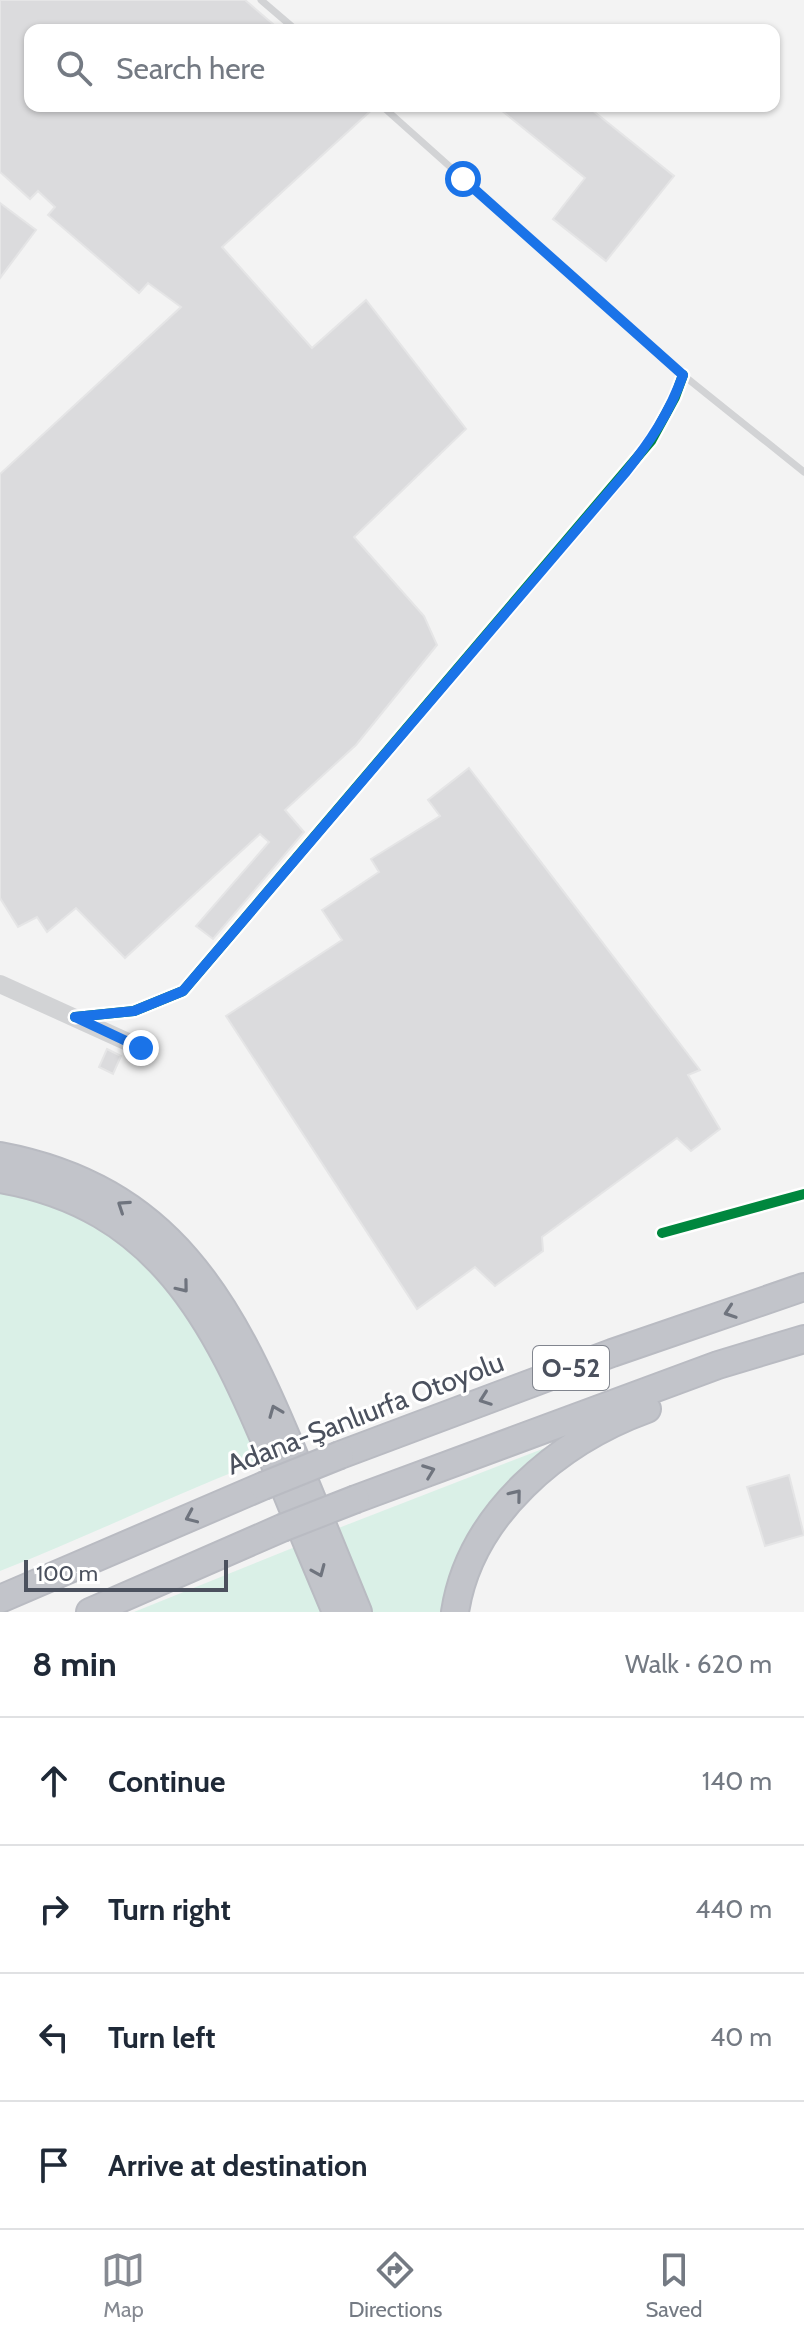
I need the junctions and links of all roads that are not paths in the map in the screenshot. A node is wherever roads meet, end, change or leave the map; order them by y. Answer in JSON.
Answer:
{"nodes":[{"id":1,"x":261,"y":0,"type":"edge"},
{"id":2,"x":289,"y":24,"type":"edge"},
{"id":3,"x":389,"y":112,"type":"edge"},
{"id":4,"x":683,"y":375,"type":"junction"},
{"id":5,"x":804,"y":472,"type":"edge"},
{"id":6,"x":0,"y":984,"type":"edge"},
{"id":7,"x":75,"y":1017,"type":"junction"},
{"id":8,"x":141,"y":1048,"type":"dead end"},
{"id":9,"x":0,"y":1156,"type":"edge"},
{"id":10,"x":0,"y":1179,"type":"edge"},
{"id":11,"x":804,"y":1194,"type":"edge"},
{"id":12,"x":662,"y":1233,"type":"dead end"},
{"id":13,"x":804,"y":1287,"type":"edge"},
{"id":14,"x":804,"y":1339,"type":"edge"},
{"id":15,"x":804,"y":1348,"type":"edge"},
{"id":16,"x":104,"y":1555,"type":"junction"},
{"id":17,"x":0,"y":1582,"type":"edge"},
{"id":18,"x":0,"y":1599,"type":"edge"},
{"id":19,"x":90,"y":1612,"type":"edge"},
{"id":20,"x":336,"y":1612,"type":"edge"},
{"id":21,"x":358,"y":1612,"type":"edge"},
{"id":22,"x":455,"y":1612,"type":"edge"}],
"edges":[{"from":1,"to":2,"type":"lane"},
{"from":3,"to":4,"type":"lane"},
{"from":4,"to":5,"type":"lane"},
{"from":4,"to":7,"type":"street"},
{"from":6,"to":7,"type":"street"},
{"from":7,"to":8,"type":"street"},
{"from":21,"to":9,"type":"highway","one_way":true},
{"from":10,"to":20,"type":"highway","one_way":true},
{"from":11,"to":12,"type":"street"},
{"from":13,"to":16,"type":"highway","name":"Adana-Şanlıurfa Otoyolu","number":"O-52","one_way":true,"bridge":true},
{"from":19,"to":14,"type":"highway","number":"O-52","one_way":true,"bridge":true},
{"from":22,"to":15,"type":"highway","one_way":true},
{"from":16,"to":17,"type":"highway"},
{"from":16,"to":18,"type":"highway","name":"Adana-Şanlıurfa Otoyolu","number":"O-52"}]}
